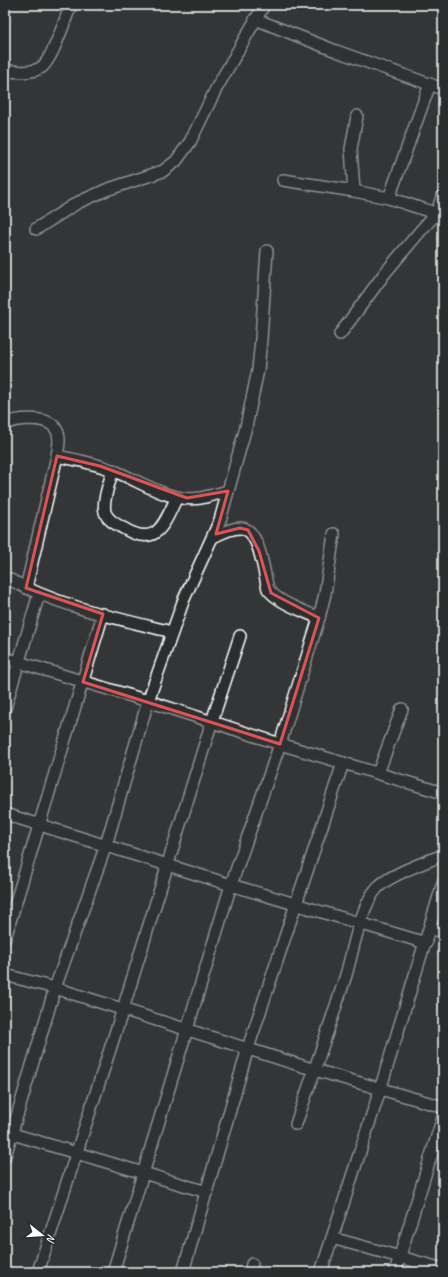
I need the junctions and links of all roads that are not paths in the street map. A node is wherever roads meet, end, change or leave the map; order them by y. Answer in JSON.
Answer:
{"nodes":[{"id":1,"x":71,"y":5,"type":"edge"},
{"id":2,"x":264,"y":5,"type":"edge"},
{"id":3,"x":255,"y":19,"type":"junction"},
{"id":4,"x":5,"y":70,"type":"edge"},
{"id":5,"x":430,"y":84,"type":"junction"},
{"id":6,"x":443,"y":89,"type":"edge"},
{"id":7,"x":357,"y":116,"type":"dead end"},
{"id":8,"x":283,"y":180,"type":"dead end"},
{"id":9,"x":354,"y":191,"type":"junction"},
{"id":10,"x":443,"y":195,"type":"edge"},
{"id":11,"x":389,"y":198,"type":"junction"},
{"id":12,"x":439,"y":215,"type":"edge"},
{"id":13,"x":36,"y":229,"type":"dead end"},
{"id":14,"x":267,"y":251,"type":"dead end"},
{"id":15,"x":340,"y":334,"type":"dead end"},
{"id":16,"x":5,"y":424,"type":"edge"},
{"id":17,"x":57,"y":456,"type":"junction"},
{"id":18,"x":113,"y":470,"type":"junction"},
{"id":19,"x":228,"y":491,"type":"junction"},
{"id":20,"x":177,"y":497,"type":"junction"},
{"id":21,"x":334,"y":534,"type":"dead end"},
{"id":22,"x":213,"y":537,"type":"junction"},
{"id":23,"x":5,"y":577,"type":"edge"},
{"id":24,"x":26,"y":588,"type":"junction"},
{"id":25,"x":39,"y":594,"type":"junction"},
{"id":26,"x":103,"y":614,"type":"junction"},
{"id":27,"x":319,"y":618,"type":"junction"},
{"id":28,"x":172,"y":632,"type":"junction"},
{"id":29,"x":240,"y":636,"type":"dead end"},
{"id":30,"x":5,"y":658,"type":"edge"},
{"id":31,"x":18,"y":662,"type":"junction"},
{"id":32,"x":83,"y":682,"type":"junction"},
{"id":33,"x":148,"y":701,"type":"junction"},
{"id":34,"x":5,"y":708,"type":"edge"},
{"id":35,"x":402,"y":709,"type":"dead end"},
{"id":36,"x":212,"y":721,"type":"junction"},
{"id":37,"x":280,"y":744,"type":"junction"},
{"id":38,"x":343,"y":763,"type":"junction"},
{"id":39,"x":378,"y":773,"type":"junction"},
{"id":40,"x":443,"y":793,"type":"edge"},
{"id":41,"x":5,"y":814,"type":"edge"},
{"id":42,"x":40,"y":825,"type":"junction"},
{"id":43,"x":106,"y":845,"type":"junction"},
{"id":44,"x":443,"y":855,"type":"edge"},
{"id":45,"x":168,"y":865,"type":"junction"},
{"id":46,"x":443,"y":883,"type":"edge"},
{"id":47,"x":231,"y":885,"type":"junction"},
{"id":48,"x":296,"y":905,"type":"junction"},
{"id":49,"x":360,"y":924,"type":"junction"},
{"id":50,"x":430,"y":928,"type":"junction"},
{"id":51,"x":443,"y":932,"type":"edge"},
{"id":52,"x":5,"y":938,"type":"edge"},
{"id":53,"x":426,"y":943,"type":"junction"},
{"id":54,"x":5,"y":975,"type":"edge"},
{"id":55,"x":56,"y":988,"type":"junction"},
{"id":56,"x":123,"y":1009,"type":"junction"},
{"id":57,"x":186,"y":1029,"type":"junction"},
{"id":58,"x":248,"y":1048,"type":"junction"},
{"id":59,"x":315,"y":1070,"type":"junction"},
{"id":60,"x":380,"y":1090,"type":"junction"},
{"id":61,"x":443,"y":1107,"type":"edge"},
{"id":62,"x":443,"y":1117,"type":"edge"},
{"id":63,"x":296,"y":1124,"type":"dead end"},
{"id":64,"x":8,"y":1132,"type":"edge"},
{"id":65,"x":75,"y":1153,"type":"junction"},
{"id":66,"x":5,"y":1156,"type":"edge"},
{"id":67,"x":142,"y":1173,"type":"junction"},
{"id":68,"x":207,"y":1192,"type":"junction"},
{"id":69,"x":332,"y":1238,"type":"junction"},
{"id":70,"x":399,"y":1257,"type":"junction"},
{"id":71,"x":443,"y":1269,"type":"edge"},
{"id":72,"x":38,"y":1272,"type":"edge"},
{"id":73,"x":113,"y":1272,"type":"edge"},
{"id":74,"x":183,"y":1272,"type":"edge"},
{"id":75,"x":321,"y":1272,"type":"edge"},
{"id":76,"x":395,"y":1272,"type":"edge"}],
"edges":[{"from":1,"to":4,"type":"street"},
{"from":2,"to":3,"type":"street"},
{"from":3,"to":5,"type":"street"},
{"from":3,"to":13,"type":"street"},
{"from":5,"to":6,"type":"street"},
{"from":5,"to":11,"type":"street"},
{"from":7,"to":9,"type":"street"},
{"from":8,"to":9,"type":"street"},
{"from":9,"to":11,"type":"street"},
{"from":10,"to":12,"type":"street"},
{"from":11,"to":12,"type":"street"},
{"from":12,"to":15,"type":"street"},
{"from":14,"to":19,"type":"street"},
{"from":16,"to":17,"type":"street"},
{"from":17,"to":18,"type":"street"},
{"from":17,"to":24,"type":"street"},
{"from":18,"to":20,"type":"street"},
{"from":18,"to":20,"type":"street"},
{"from":19,"to":20,"type":"street"},
{"from":19,"to":22,"type":"street"},
{"from":21,"to":27,"type":"street"},
{"from":22,"to":27,"type":"street"},
{"from":22,"to":28,"type":"street"},
{"from":23,"to":24,"type":"street"},
{"from":24,"to":25,"type":"street"},
{"from":25,"to":26,"type":"street"},
{"from":25,"to":31,"type":"street"},
{"from":26,"to":28,"type":"street"},
{"from":26,"to":32,"type":"street"},
{"from":27,"to":37,"type":"street"},
{"from":28,"to":33,"type":"street"},
{"from":29,"to":36,"type":"street"},
{"from":30,"to":31,"type":"street"},
{"from":31,"to":32,"type":"street"},
{"from":31,"to":34,"type":"street"},
{"from":32,"to":33,"type":"street"},
{"from":32,"to":42,"type":"street"},
{"from":33,"to":36,"type":"street"},
{"from":33,"to":43,"type":"street"},
{"from":35,"to":39,"type":"street"},
{"from":36,"to":37,"type":"street"},
{"from":36,"to":45,"type":"street"},
{"from":37,"to":38,"type":"street"},
{"from":37,"to":47,"type":"street"},
{"from":38,"to":39,"type":"street"},
{"from":38,"to":48,"type":"street"},
{"from":39,"to":40,"type":"street"},
{"from":41,"to":42,"type":"street"},
{"from":42,"to":43,"type":"street"},
{"from":42,"to":52,"type":"street"},
{"from":43,"to":45,"type":"street"},
{"from":43,"to":55,"type":"street"},
{"from":44,"to":49,"type":"street"},
{"from":45,"to":47,"type":"street"},
{"from":45,"to":56,"type":"street"},
{"from":46,"to":50,"type":"street"},
{"from":47,"to":48,"type":"street"},
{"from":47,"to":57,"type":"street"},
{"from":48,"to":49,"type":"street"},
{"from":48,"to":58,"type":"street"},
{"from":49,"to":53,"type":"street"},
{"from":49,"to":59,"type":"street"},
{"from":50,"to":51,"type":"street"},
{"from":50,"to":53,"type":"street"},
{"from":53,"to":60,"type":"street"},
{"from":54,"to":55,"type":"street"},
{"from":55,"to":56,"type":"street"},
{"from":55,"to":64,"type":"street"},
{"from":56,"to":57,"type":"street"},
{"from":56,"to":65,"type":"street"},
{"from":57,"to":58,"type":"street"},
{"from":57,"to":67,"type":"street"},
{"from":58,"to":59,"type":"street"},
{"from":58,"to":68,"type":"street"},
{"from":59,"to":60,"type":"street"},
{"from":59,"to":63,"type":"street"},
{"from":60,"to":61,"type":"street"},
{"from":60,"to":69,"type":"street"},
{"from":62,"to":70,"type":"street"},
{"from":64,"to":65,"type":"street"},
{"from":64,"to":66,"type":"street"},
{"from":65,"to":67,"type":"street"},
{"from":65,"to":72,"type":"street"},
{"from":67,"to":68,"type":"street"},
{"from":67,"to":73,"type":"street"},
{"from":68,"to":74,"type":"street"},
{"from":69,"to":70,"type":"street"},
{"from":69,"to":75,"type":"street"},
{"from":70,"to":71,"type":"street"},
{"from":70,"to":76,"type":"street"}]}
